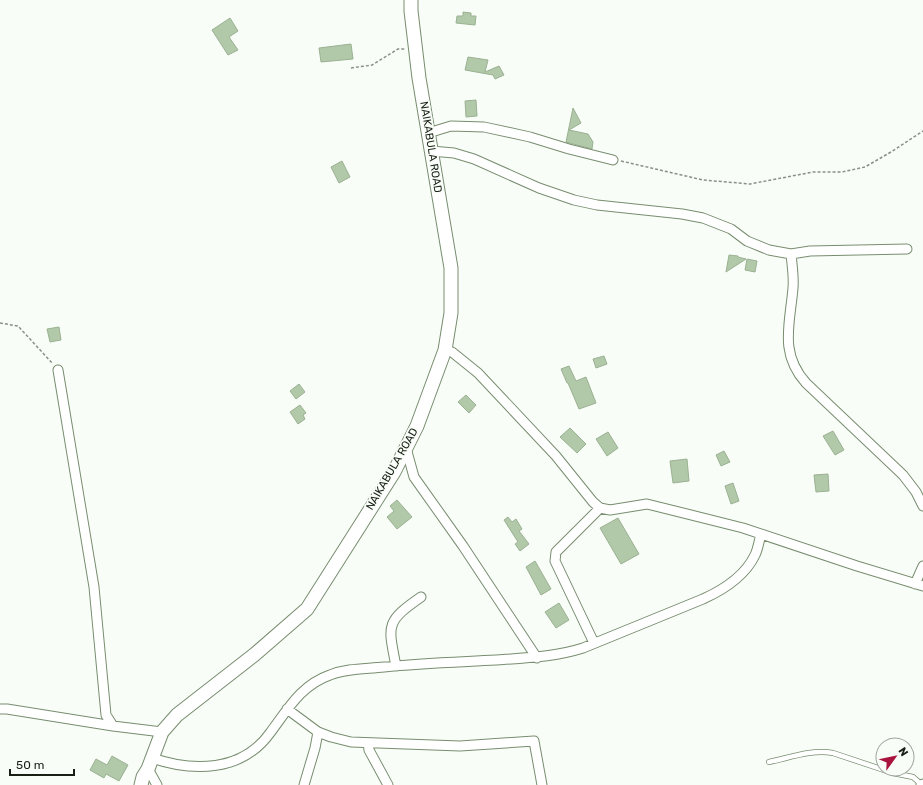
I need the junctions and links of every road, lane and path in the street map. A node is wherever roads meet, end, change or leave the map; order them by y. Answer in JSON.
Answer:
{"nodes":[{"id":1,"x":411,"y":0,"type":"edge"},
{"id":2,"x":416,"y":48,"type":"junction"},
{"id":3,"x":351,"y":68,"type":"dead end"},
{"id":4,"x":923,"y":131,"type":"edge"},
{"id":5,"x":428,"y":133,"type":"junction"},
{"id":6,"x":431,"y":151,"type":"junction"},
{"id":7,"x":613,"y":160,"type":"joint"},
{"id":8,"x":907,"y":249,"type":"dead end"},
{"id":9,"x":791,"y":254,"type":"junction"},
{"id":10,"x":0,"y":323,"type":"edge"},
{"id":11,"x":445,"y":350,"type":"junction"},
{"id":12,"x":58,"y":370,"type":"joint"},
{"id":13,"x":406,"y":448,"type":"junction"},
{"id":14,"x":923,"y":506,"type":"edge"},
{"id":15,"x":600,"y":508,"type":"junction"},
{"id":16,"x":761,"y":534,"type":"junction"},
{"id":17,"x":923,"y":566,"type":"edge"},
{"id":18,"x":919,"y":585,"type":"edge"},
{"id":19,"x":421,"y":597,"type":"dead end"},
{"id":20,"x":594,"y":643,"type":"junction"},
{"id":21,"x":537,"y":658,"type":"junction"},
{"id":22,"x":396,"y":666,"type":"junction"},
{"id":23,"x":0,"y":709,"type":"edge"},
{"id":24,"x":287,"y":709,"type":"junction"},
{"id":25,"x":113,"y":726,"type":"junction"},
{"id":26,"x":162,"y":732,"type":"junction"},
{"id":27,"x":318,"y":732,"type":"junction"},
{"id":28,"x":368,"y":744,"type":"junction"},
{"id":29,"x":769,"y":762,"type":"dead end"},
{"id":30,"x":150,"y":763,"type":"junction"},
{"id":31,"x":922,"y":784,"type":"edge"},
{"id":32,"x":141,"y":785,"type":"edge"},
{"id":33,"x":157,"y":785,"type":"edge"},
{"id":34,"x":304,"y":785,"type":"edge"},
{"id":35,"x":388,"y":785,"type":"edge"},
{"id":36,"x":542,"y":785,"type":"edge"}],
"edges":[{"from":1,"to":2,"type":"street","name":"NAIKABULA ROAD"},
{"from":2,"to":3,"type":"path"},
{"from":2,"to":5,"type":"street","name":"NAIKABULA ROAD"},
{"from":4,"to":7,"type":"path"},
{"from":5,"to":6,"type":"street","name":"NAIKABULA ROAD"},
{"from":5,"to":7,"type":"street"},
{"from":6,"to":9,"type":"street"},
{"from":6,"to":11,"type":"street","name":"NAIKABULA ROAD"},
{"from":8,"to":9,"type":"street"},
{"from":9,"to":14,"type":"street"},
{"from":10,"to":12,"type":"path"},
{"from":11,"to":13,"type":"street","name":"NAIKABULA ROAD"},
{"from":11,"to":15,"type":"street"},
{"from":12,"to":25,"type":"street"},
{"from":13,"to":21,"type":"street"},
{"from":13,"to":26,"type":"street","name":"NAIKABULA ROAD"},
{"from":15,"to":16,"type":"street"},
{"from":15,"to":20,"type":"street"},
{"from":16,"to":18,"type":"street"},
{"from":16,"to":20,"type":"street"},
{"from":17,"to":18,"type":"street"},
{"from":19,"to":22,"type":"street"},
{"from":20,"to":21,"type":"street"},
{"from":21,"to":22,"type":"street"},
{"from":22,"to":24,"type":"street"},
{"from":23,"to":25,"type":"street"},
{"from":24,"to":27,"type":"street"},
{"from":24,"to":30,"type":"street"},
{"from":25,"to":26,"type":"street"},
{"from":26,"to":30,"type":"street","name":"NAIKABULA ROAD"},
{"from":27,"to":28,"type":"street"},
{"from":27,"to":34,"type":"street"},
{"from":28,"to":35,"type":"street"},
{"from":28,"to":36,"type":"street"},
{"from":29,"to":31,"type":"lane"},
{"from":30,"to":32,"type":"street","name":"NAIKABULA ROAD"},
{"from":30,"to":33,"type":"street"}]}
